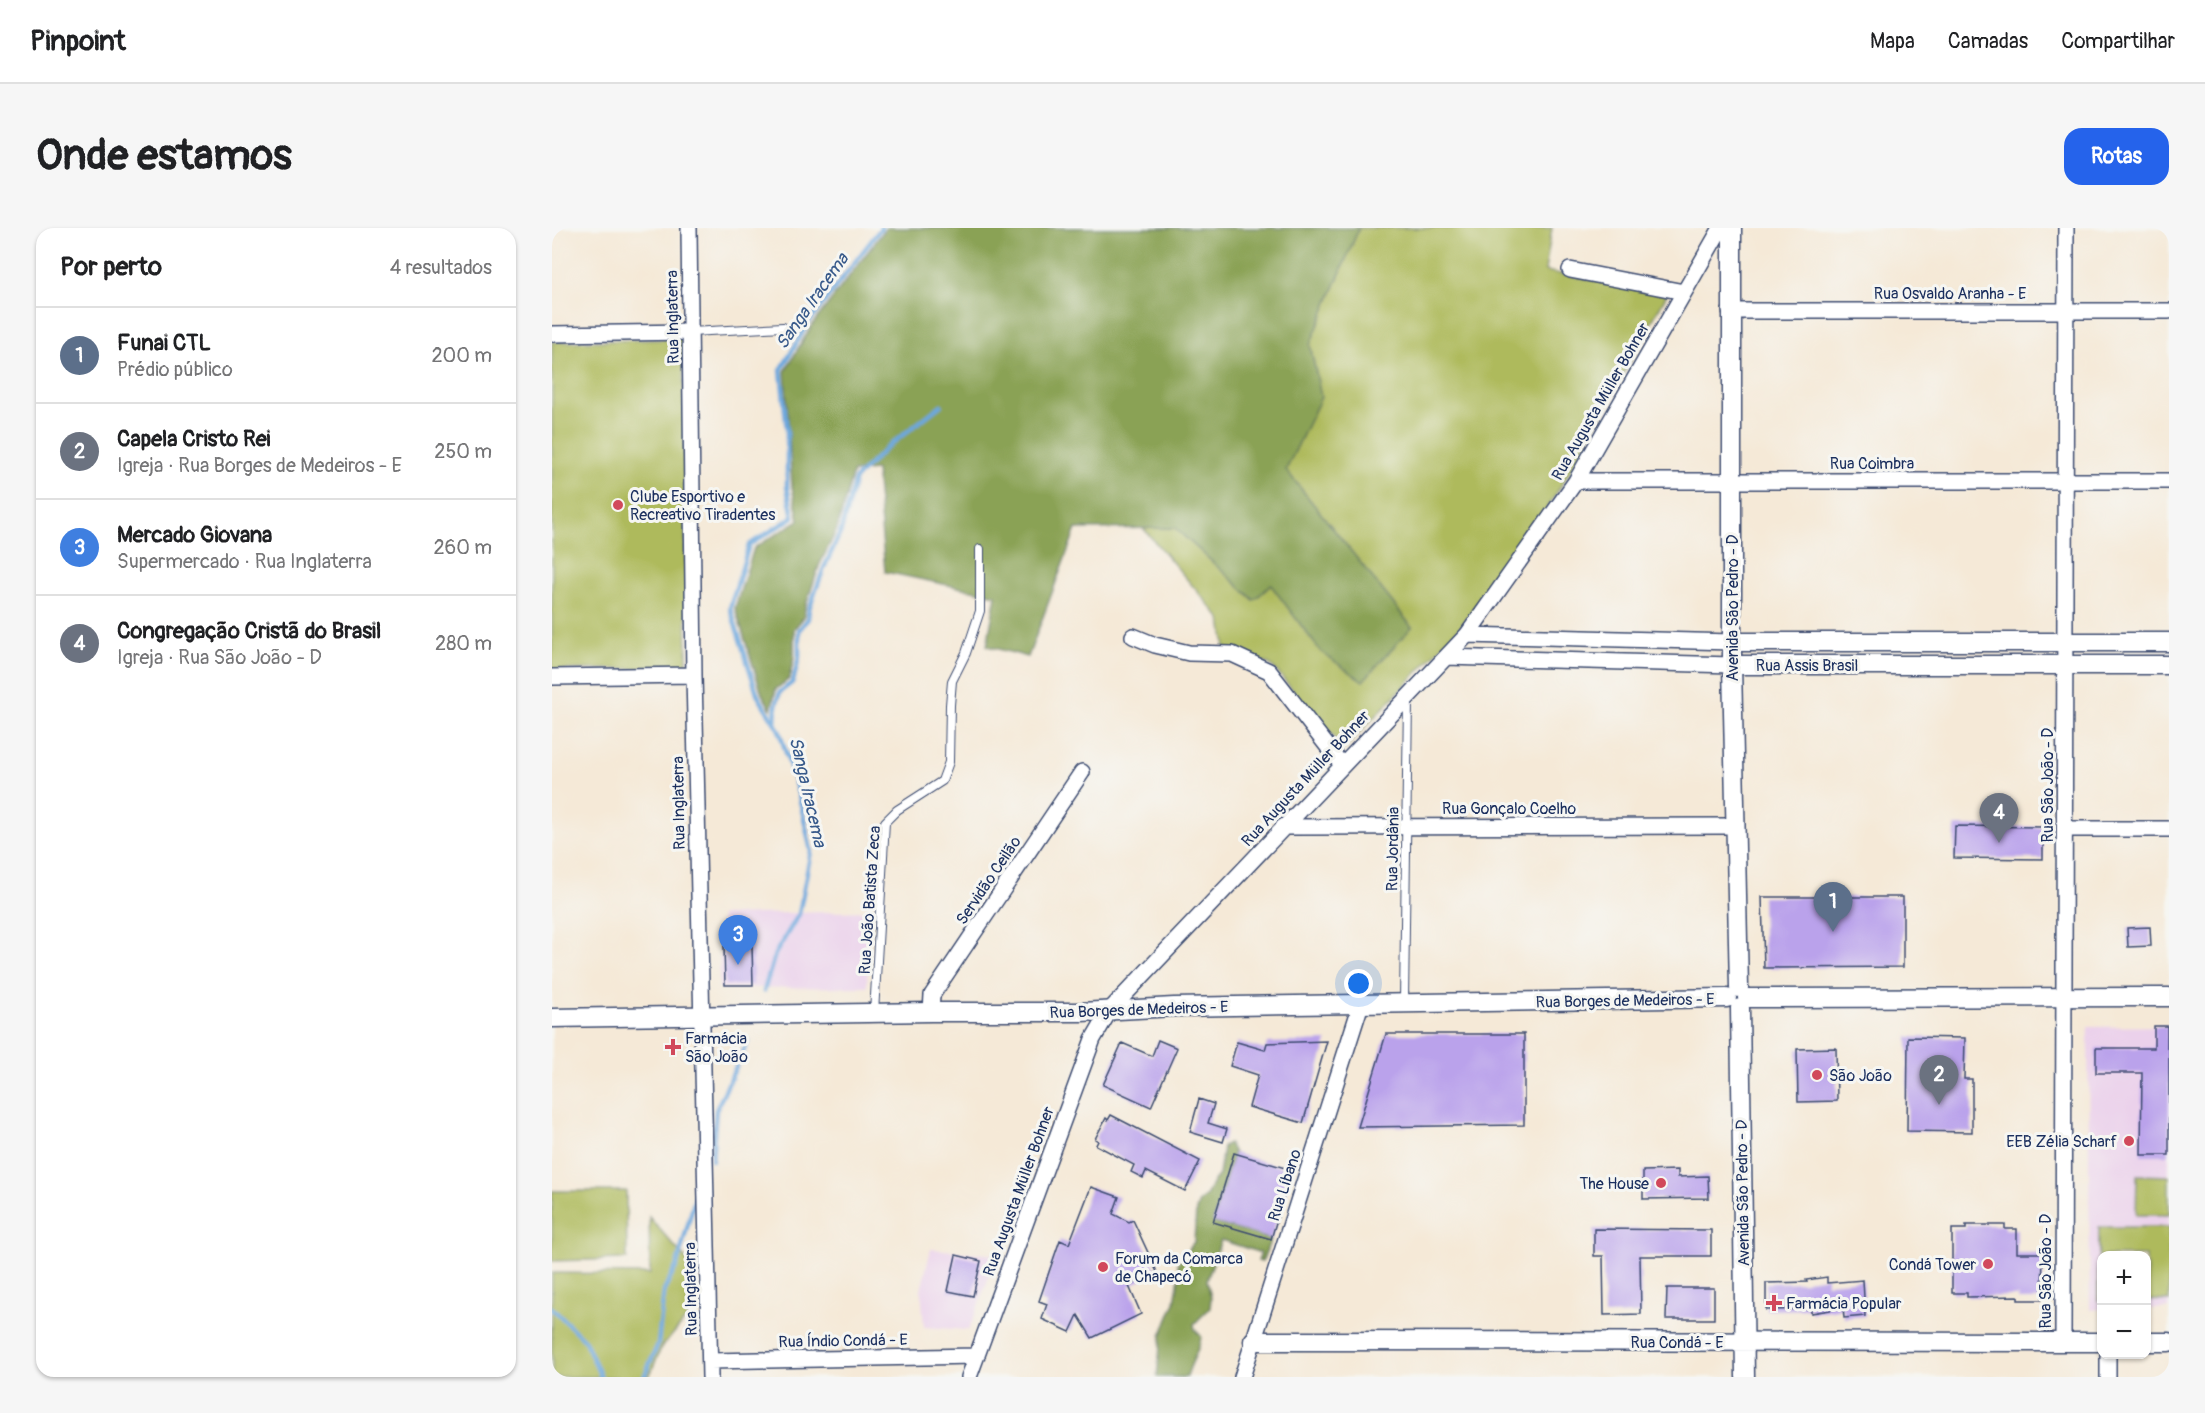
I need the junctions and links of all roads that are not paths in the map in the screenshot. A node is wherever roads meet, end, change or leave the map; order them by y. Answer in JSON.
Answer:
{"nodes":[{"id":1,"x":689,"y":228,"type":"edge"},
{"id":2,"x":1720,"y":228,"type":"edge"},
{"id":3,"x":1732,"y":228,"type":"edge"},
{"id":4,"x":2066,"y":228,"type":"edge"},
{"id":5,"x":1570,"y":270,"type":"dead end"},
{"id":6,"x":1684,"y":292,"type":"junction"},
{"id":7,"x":1730,"y":311,"type":"junction"},
{"id":8,"x":2066,"y":311,"type":"junction"},
{"id":9,"x":2169,"y":311,"type":"edge"},
{"id":10,"x":783,"y":327,"type":"dead end"},
{"id":11,"x":690,"y":332,"type":"junction"},
{"id":12,"x":552,"y":334,"type":"edge"},
{"id":13,"x":1576,"y":481,"type":"junction"},
{"id":14,"x":1732,"y":481,"type":"junction"},
{"id":15,"x":2066,"y":481,"type":"junction"},
{"id":16,"x":2169,"y":481,"type":"edge"},
{"id":17,"x":980,"y":549,"type":"dead end"},
{"id":18,"x":1467,"y":635,"type":"junction"},
{"id":19,"x":1133,"y":636,"type":"dead end"},
{"id":20,"x":1732,"y":642,"type":"junction"},
{"id":21,"x":1902,"y":642,"type":"junction"},
{"id":22,"x":2065,"y":642,"type":"junction"},
{"id":23,"x":2169,"y":642,"type":"edge"},
{"id":24,"x":1446,"y":657,"type":"junction"},
{"id":25,"x":2065,"y":664,"type":"junction"},
{"id":26,"x":1732,"y":665,"type":"junction"},
{"id":27,"x":1902,"y":665,"type":"junction"},
{"id":28,"x":2169,"y":665,"type":"edge"},
{"id":29,"x":694,"y":675,"type":"junction"},
{"id":30,"x":552,"y":677,"type":"edge"},
{"id":31,"x":1408,"y":695,"type":"junction"},
{"id":32,"x":1342,"y":765,"type":"junction"},
{"id":33,"x":1082,"y":772,"type":"dead end"},
{"id":34,"x":1735,"y":826,"type":"junction"},
{"id":35,"x":1283,"y":827,"type":"junction"},
{"id":36,"x":1406,"y":827,"type":"junction"},
{"id":37,"x":2065,"y":829,"type":"junction"},
{"id":38,"x":2169,"y":830,"type":"edge"},
{"id":39,"x":1738,"y":998,"type":"junction"},
{"id":40,"x":2064,"y":998,"type":"junction"},
{"id":41,"x":2169,"y":998,"type":"edge"},
{"id":42,"x":1362,"y":1004,"type":"junction"},
{"id":43,"x":1404,"y":1004,"type":"junction"},
{"id":44,"x":1110,"y":1010,"type":"junction"},
{"id":45,"x":931,"y":1012,"type":"junction"},
{"id":46,"x":874,"y":1013,"type":"junction"},
{"id":47,"x":701,"y":1016,"type":"junction"},
{"id":48,"x":552,"y":1018,"type":"edge"},
{"id":49,"x":1253,"y":1341,"type":"junction"},
{"id":50,"x":1744,"y":1342,"type":"junction"},
{"id":51,"x":2063,"y":1342,"type":"junction"},
{"id":52,"x":2097,"y":1342,"type":"edge"},
{"id":53,"x":2151,"y":1342,"type":"edge"},
{"id":54,"x":2169,"y":1342,"type":"edge"},
{"id":55,"x":976,"y":1356,"type":"junction"},
{"id":56,"x":2108,"y":1359,"type":"edge"},
{"id":57,"x":710,"y":1361,"type":"junction"},
{"id":58,"x":710,"y":1377,"type":"edge"},
{"id":59,"x":969,"y":1377,"type":"edge"},
{"id":60,"x":1242,"y":1377,"type":"edge"},
{"id":61,"x":1745,"y":1377,"type":"edge"},
{"id":62,"x":2108,"y":1377,"type":"edge"}],
"edges":[{"from":1,"to":11,"type":"street","name":"Rua Inglaterra"},
{"from":2,"to":6,"type":"street","name":"Rua Augusta Müller Bohner"},
{"from":3,"to":7,"type":"street","name":"Avenida São Pedro - D"},
{"from":4,"to":8,"type":"street","name":"Rua São João - D"},
{"from":5,"to":6,"type":"street"},
{"from":6,"to":13,"type":"street","name":"Rua Augusta Müller Bohner"},
{"from":7,"to":8,"type":"street","name":"Rua Osvaldo Aranha - E"},
{"from":7,"to":14,"type":"street","name":"Avenida São Pedro - D"},
{"from":8,"to":9,"type":"street","name":"Rua Osvaldo Aranha - E"},
{"from":8,"to":15,"type":"street","name":"Rua São João - D"},
{"from":10,"to":11,"type":"lane"},
{"from":11,"to":12,"type":"street"},
{"from":11,"to":29,"type":"street","name":"Rua Inglaterra"},
{"from":13,"to":14,"type":"street","name":"Rua Coimbra"},
{"from":13,"to":18,"type":"street","name":"Rua Augusta Müller Bohner"},
{"from":14,"to":15,"type":"street","name":"Rua Coimbra"},
{"from":14,"to":20,"type":"street","name":"Avenida São Pedro - D"},
{"from":15,"to":16,"type":"street","name":"Rua Coimbra"},
{"from":15,"to":22,"type":"street","name":"Rua São João - D"},
{"from":17,"to":46,"type":"lane","name":"Rua João Batista Zeca"},
{"from":18,"to":20,"type":"street","name":"Rua Assis Brasil"},
{"from":18,"to":24,"type":"street","name":"Rua Augusta Müller Bohner"},
{"from":19,"to":32,"type":"street"},
{"from":20,"to":21,"type":"street","name":"Rua Assis Brasil"},
{"from":20,"to":26,"type":"street","name":"Avenida São Pedro - D"},
{"from":21,"to":22,"type":"street","name":"Rua Assis Brasil"},
{"from":21,"to":27,"type":"street"},
{"from":22,"to":23,"type":"street","name":"Rua Assis Brasil"},
{"from":22,"to":25,"type":"street","name":"Rua São João - D"},
{"from":24,"to":26,"type":"street","name":"Rua Assis Brasil"},
{"from":24,"to":31,"type":"street","name":"Rua Augusta Müller Bohner"},
{"from":25,"to":27,"type":"street","name":"Rua Assis Brasil"},
{"from":25,"to":28,"type":"street","name":"Rua Assis Brasil"},
{"from":25,"to":37,"type":"street","name":"Rua São João - D"},
{"from":26,"to":27,"type":"street","name":"Rua Assis Brasil"},
{"from":26,"to":34,"type":"street","name":"Avenida São Pedro - D"},
{"from":29,"to":30,"type":"street"},
{"from":29,"to":47,"type":"street","name":"Rua Inglaterra"},
{"from":31,"to":32,"type":"street","name":"Rua Augusta Müller Bohner"},
{"from":31,"to":36,"type":"lane","name":"Rua Jordânia"},
{"from":32,"to":35,"type":"street","name":"Rua Augusta Müller Bohner"},
{"from":33,"to":45,"type":"street","name":"Servidão Ceilão"},
{"from":34,"to":36,"type":"street","name":"Rua Gonçalo Coelho"},
{"from":34,"to":39,"type":"street","name":"Avenida São Pedro - D"},
{"from":35,"to":36,"type":"street","name":"Rua Gonçalo Coelho"},
{"from":35,"to":44,"type":"street","name":"Rua Augusta Müller Bohner"},
{"from":36,"to":43,"type":"lane","name":"Rua Jordânia"},
{"from":37,"to":38,"type":"street"},
{"from":37,"to":40,"type":"street","name":"Rua São João - D"},
{"from":39,"to":40,"type":"street","name":"Rua Borges de Medeiros - E"},
{"from":39,"to":43,"type":"street","name":"Rua Borges de Medeiros - E"},
{"from":39,"to":50,"type":"street","name":"Avenida São Pedro - D"},
{"from":40,"to":41,"type":"street","name":"Rua Borges de Medeiros - E"},
{"from":40,"to":51,"type":"street","name":"Rua São João - D"},
{"from":42,"to":43,"type":"street","name":"Rua Borges de Medeiros - E"},
{"from":42,"to":44,"type":"street","name":"Rua Borges de Medeiros - E"},
{"from":42,"to":49,"type":"street","name":"Rua Líbano"},
{"from":44,"to":45,"type":"street","name":"Rua Borges de Medeiros - E"},
{"from":44,"to":55,"type":"street","name":"Rua Augusta Müller Bohner"},
{"from":45,"to":46,"type":"street","name":"Rua Borges de Medeiros - E"},
{"from":46,"to":47,"type":"street","name":"Rua Borges de Medeiros - E"},
{"from":47,"to":48,"type":"street","name":"Rua Borges de Medeiros - E"},
{"from":47,"to":57,"type":"street","name":"Rua Inglaterra"},
{"from":49,"to":50,"type":"street","name":"Rua Condá - E"},
{"from":49,"to":60,"type":"street","name":"Rua Líbano"},
{"from":50,"to":51,"type":"street","name":"Rua Condá - E"},
{"from":50,"to":61,"type":"street","name":"Avenida São Pedro - D"},
{"from":51,"to":52,"type":"street","name":"Rua Condá - E"},
{"from":53,"to":54,"type":"street"},
{"from":55,"to":57,"type":"street","name":"Rua Índio Condá - E"},
{"from":55,"to":59,"type":"street","name":"Rua Augusta Müller Bohner"},
{"from":56,"to":62,"type":"street"},
{"from":57,"to":58,"type":"street","name":"Rua Inglaterra"}]}
